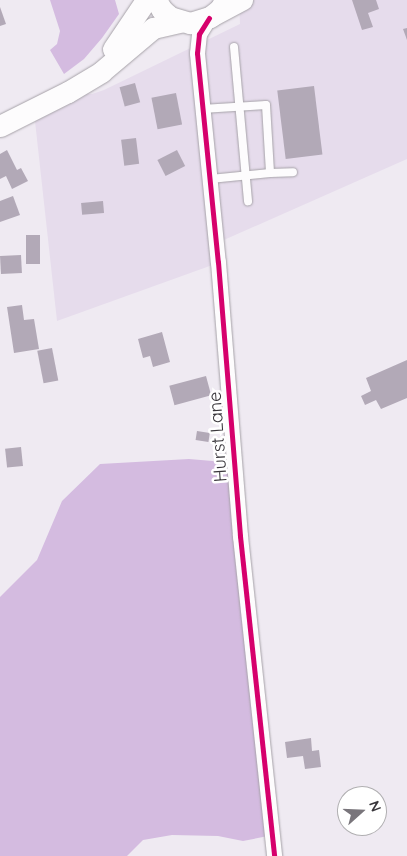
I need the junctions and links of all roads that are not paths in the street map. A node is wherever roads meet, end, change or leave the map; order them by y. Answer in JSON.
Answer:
{"nodes":[{"id":1,"x":146,"y":0,"type":"edge"},
{"id":2,"x":156,"y":0,"type":"edge"},
{"id":3,"x":225,"y":0,"type":"edge"},
{"id":4,"x":243,"y":0,"type":"edge"},
{"id":5,"x":210,"y":18,"type":"junction"},
{"id":6,"x":180,"y":22,"type":"junction"},
{"id":7,"x":234,"y":48,"type":"dead end"},
{"id":8,"x":197,"y":52,"type":"junction"},
{"id":9,"x":76,"y":87,"type":"junction"},
{"id":10,"x":239,"y":105,"type":"junction"},
{"id":11,"x":202,"y":108,"type":"junction"},
{"id":12,"x":0,"y":126,"type":"edge"},
{"id":13,"x":270,"y":172,"type":"junction"},
{"id":14,"x":293,"y":172,"type":"dead end"},
{"id":15,"x":244,"y":175,"type":"junction"},
{"id":16,"x":210,"y":179,"type":"junction"},
{"id":17,"x":248,"y":201,"type":"dead end"},
{"id":18,"x":274,"y":856,"type":"edge"}],
"edges":[{"from":1,"to":9,"type":"main road"},
{"from":2,"to":6,"type":"main road"},
{"from":3,"to":5,"type":"main road"},
{"from":4,"to":5,"type":"street"},
{"from":5,"to":6,"type":"main road"},
{"from":5,"to":8,"type":"street","name":"Hurst Lane"},
{"from":6,"to":8,"type":"street","name":"Hurst Lane"},
{"from":6,"to":9,"type":"main road"},
{"from":7,"to":10,"type":"lane"},
{"from":8,"to":11,"type":"street","name":"Hurst Lane"},
{"from":9,"to":12,"type":"main road"},
{"from":10,"to":11,"type":"lane"},
{"from":10,"to":13,"type":"lane"},
{"from":10,"to":15,"type":"lane"},
{"from":11,"to":16,"type":"street","name":"Hurst Lane"},
{"from":13,"to":14,"type":"lane"},
{"from":13,"to":15,"type":"lane"},
{"from":15,"to":16,"type":"lane"},
{"from":15,"to":17,"type":"lane"},
{"from":16,"to":18,"type":"street","name":"Hurst Lane"}]}
